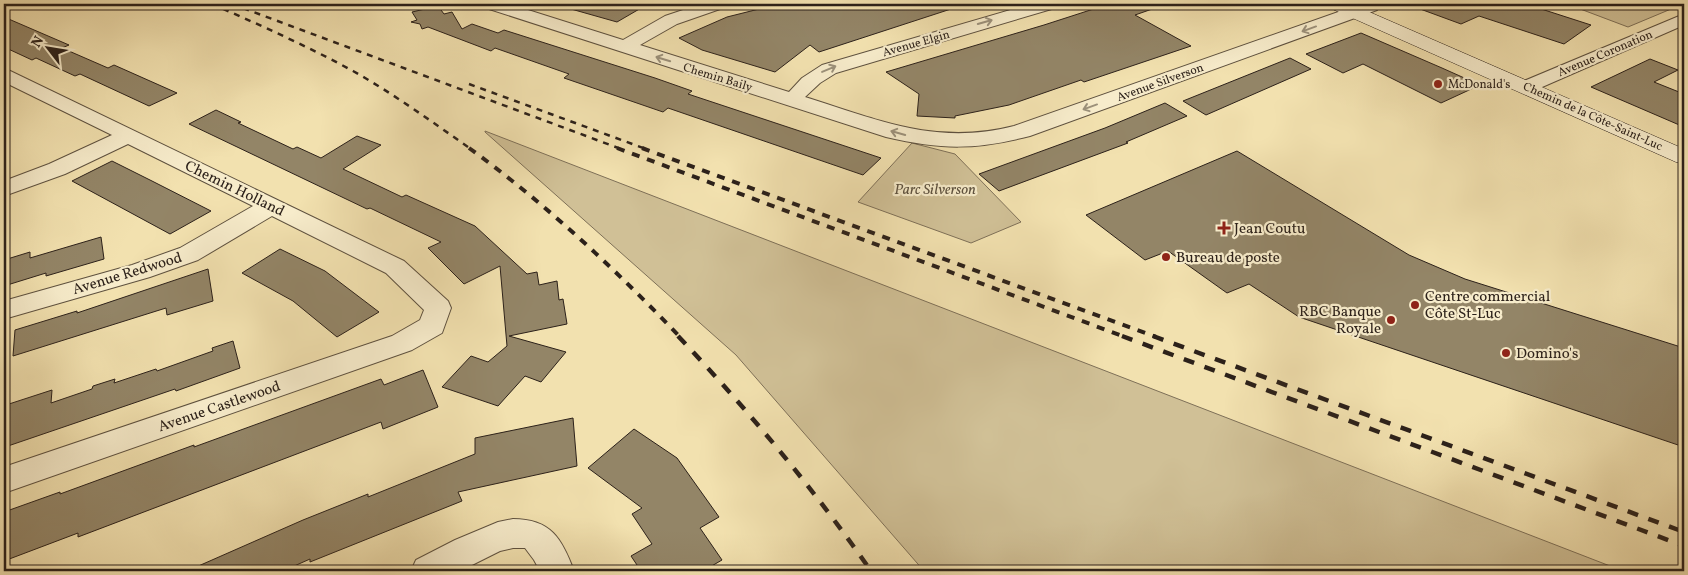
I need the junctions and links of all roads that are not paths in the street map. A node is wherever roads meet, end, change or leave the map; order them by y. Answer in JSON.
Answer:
{"nodes":[{"id":1,"x":492,"y":4,"type":"edge"},
{"id":2,"x":717,"y":4,"type":"edge"},
{"id":3,"x":1049,"y":4,"type":"edge"},
{"id":4,"x":1336,"y":4,"type":"edge"},
{"id":5,"x":1364,"y":7,"type":"edge"},
{"id":6,"x":1684,"y":19,"type":"edge"},
{"id":7,"x":623,"y":47,"type":"junction"},
{"id":8,"x":4,"y":74,"type":"edge"},
{"id":9,"x":1534,"y":83,"type":"junction"},
{"id":10,"x":30,"y":87,"type":"junction"},
{"id":11,"x":4,"y":93,"type":"edge"},
{"id":12,"x":793,"y":100,"type":"junction"},
{"id":13,"x":128,"y":136,"type":"junction"},
{"id":14,"x":1684,"y":140,"type":"edge"},
{"id":15,"x":946,"y":142,"type":"joint"},
{"id":16,"x":1684,"y":157,"type":"edge"},
{"id":17,"x":4,"y":189,"type":"edge"},
{"id":18,"x":271,"y":206,"type":"junction"},
{"id":19,"x":4,"y":310,"type":"edge"},
{"id":20,"x":432,"y":326,"type":"joint"},
{"id":21,"x":4,"y":480,"type":"edge"},
{"id":22,"x":428,"y":571,"type":"edge"},
{"id":23,"x":557,"y":571,"type":"edge"}],
"edges":[{"from":1,"to":7,"type":"street","name":"Chemin Baily"},
{"from":2,"to":7,"type":"street"},
{"from":12,"to":3,"type":"street","name":"Avenue Elgin","one_way":true},
{"from":4,"to":5,"type":"main road","name":"Chemin de la Côte-Saint-Luc"},
{"from":5,"to":9,"type":"main road","name":"Chemin de la Côte-Saint-Luc"},
{"from":5,"to":15,"type":"street","name":"Avenue Silverson","one_way":true},
{"from":6,"to":9,"type":"street","name":"Avenue Coronation"},
{"from":12,"to":7,"type":"street","name":"Chemin Baily","one_way":true},
{"from":8,"to":10,"type":"street","name":"Chemin Holland"},
{"from":9,"to":14,"type":"main road","name":"Chemin de la Côte-Saint-Luc"},
{"from":9,"to":16,"type":"main road","name":"Chemin de la Côte-Saint-Luc"},
{"from":10,"to":11,"type":"street"},
{"from":10,"to":13,"type":"street","name":"Chemin Holland"},
{"from":15,"to":12,"type":"street","name":"Chemin Baily","one_way":true},
{"from":13,"to":17,"type":"street"},
{"from":13,"to":18,"type":"street","name":"Chemin Holland"},
{"from":18,"to":19,"type":"street","name":"Avenue Redwood"},
{"from":18,"to":20,"type":"street","name":"Chemin Holland"},
{"from":20,"to":21,"type":"street","name":"Avenue Castlewood"},
{"from":22,"to":23,"type":"street"}]}
